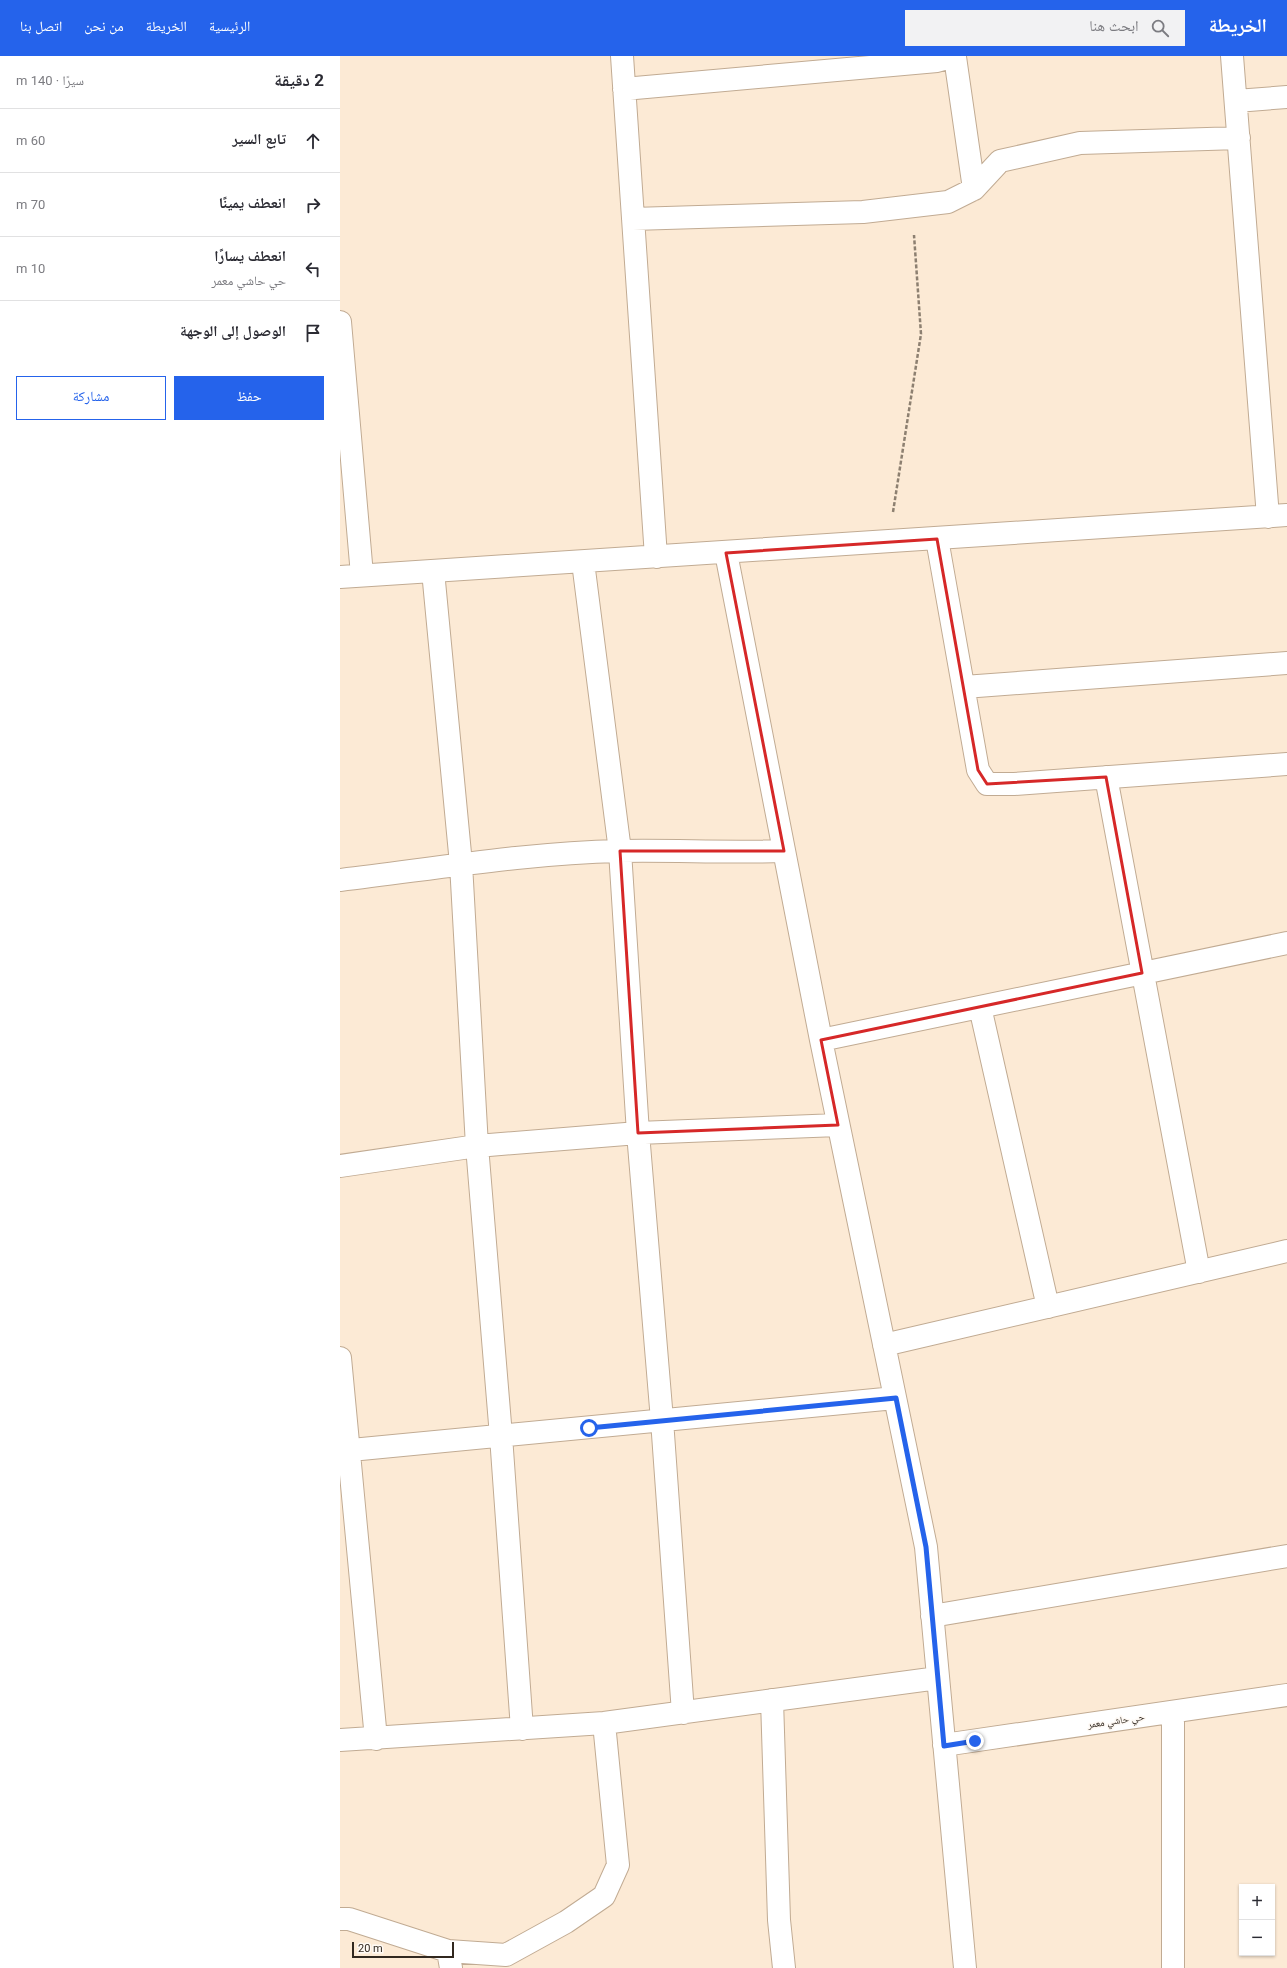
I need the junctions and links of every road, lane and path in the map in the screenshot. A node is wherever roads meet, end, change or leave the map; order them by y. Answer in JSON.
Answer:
{"nodes":[{"id":1,"x":622,"y":56,"type":"edge"},
{"id":2,"x":1232,"y":56,"type":"edge"},
{"id":3,"x":955,"y":57,"type":"edge"},
{"id":4,"x":624,"y":89,"type":"junction"},
{"id":5,"x":1287,"y":97,"type":"edge"},
{"id":6,"x":1236,"y":101,"type":"junction"},
{"id":7,"x":1239,"y":138,"type":"junction"},
{"id":8,"x":974,"y":188,"type":"junction"},
{"id":9,"x":912,"y":206,"type":"junction"},
{"id":10,"x":633,"y":219,"type":"junction"},
{"id":11,"x":340,"y":322,"type":"edge"},
{"id":12,"x":1277,"y":516,"type":"edge"},
{"id":13,"x":938,"y":539,"type":"junction"},
{"id":14,"x":888,"y":542,"type":"junction"},
{"id":15,"x":726,"y":553,"type":"junction"},
{"id":16,"x":656,"y":557,"type":"junction"},
{"id":17,"x":583,"y":562,"type":"junction"},
{"id":18,"x":433,"y":571,"type":"junction"},
{"id":19,"x":362,"y":575,"type":"junction"},
{"id":20,"x":340,"y":577,"type":"edge"},
{"id":21,"x":1287,"y":663,"type":"edge"},
{"id":22,"x":964,"y":687,"type":"junction"},
{"id":23,"x":1287,"y":764,"type":"edge"},
{"id":24,"x":1106,"y":777,"type":"junction"},
{"id":25,"x":620,"y":851,"type":"junction"},
{"id":26,"x":784,"y":851,"type":"junction"},
{"id":27,"x":461,"y":864,"type":"junction"},
{"id":28,"x":340,"y":880,"type":"edge"},
{"id":29,"x":1287,"y":943,"type":"edge"},
{"id":30,"x":1142,"y":973,"type":"junction"},
{"id":31,"x":980,"y":1007,"type":"junction"},
{"id":32,"x":821,"y":1040,"type":"junction"},
{"id":33,"x":838,"y":1125,"type":"junction"},
{"id":34,"x":638,"y":1133,"type":"junction"},
{"id":35,"x":477,"y":1146,"type":"junction"},
{"id":36,"x":340,"y":1166,"type":"edge"},
{"id":37,"x":1287,"y":1251,"type":"edge"},
{"id":38,"x":1199,"y":1272,"type":"junction"},
{"id":39,"x":1048,"y":1307,"type":"junction"},
{"id":40,"x":884,"y":1345,"type":"junction"},
{"id":41,"x":340,"y":1358,"type":"edge"},
{"id":42,"x":896,"y":1398,"type":"junction"},
{"id":43,"x":662,"y":1420,"type":"junction"},
{"id":44,"x":501,"y":1436,"type":"junction"},
{"id":45,"x":344,"y":1451,"type":"edge"},
{"id":46,"x":1287,"y":1556,"type":"edge"},
{"id":47,"x":932,"y":1616,"type":"junction"},
{"id":48,"x":938,"y":1678,"type":"junction"},
{"id":49,"x":1287,"y":1695,"type":"edge"},
{"id":50,"x":772,"y":1700,"type":"junction"},
{"id":51,"x":1173,"y":1712,"type":"junction"},
{"id":52,"x":683,"y":1713,"type":"junction"},
{"id":53,"x":604,"y":1723,"type":"junction"},
{"id":54,"x":522,"y":1729,"type":"junction"},
{"id":55,"x":376,"y":1739,"type":"junction"},
{"id":56,"x":340,"y":1740,"type":"edge"},
{"id":57,"x":944,"y":1746,"type":"junction"},
{"id":58,"x":340,"y":1919,"type":"edge"},
{"id":59,"x":450,"y":1960,"type":"edge"},
{"id":60,"x":784,"y":1968,"type":"edge"},
{"id":61,"x":965,"y":1968,"type":"edge"},
{"id":62,"x":1173,"y":1968,"type":"edge"}],
"edges":[{"from":1,"to":4,"type":"street"},
{"from":2,"to":6,"type":"street"},
{"from":3,"to":4,"type":"street"},
{"from":3,"to":8,"type":"street"},
{"from":4,"to":10,"type":"street"},
{"from":5,"to":6,"type":"street"},
{"from":6,"to":7,"type":"street"},
{"from":7,"to":8,"type":"street"},
{"from":7,"to":12,"type":"street"},
{"from":8,"to":9,"type":"street"},
{"from":9,"to":10,"type":"street"},
{"from":9,"to":14,"type":"path"},
{"from":10,"to":16,"type":"street"},
{"from":11,"to":19,"type":"street"},
{"from":12,"to":13,"type":"street"},
{"from":13,"to":14,"type":"street"},
{"from":13,"to":22,"type":"street"},
{"from":14,"to":15,"type":"street"},
{"from":15,"to":16,"type":"street"},
{"from":15,"to":26,"type":"street"},
{"from":16,"to":17,"type":"street"},
{"from":17,"to":18,"type":"street"},
{"from":17,"to":25,"type":"street"},
{"from":18,"to":19,"type":"street"},
{"from":18,"to":27,"type":"street"},
{"from":19,"to":20,"type":"street"},
{"from":21,"to":22,"type":"street"},
{"from":22,"to":24,"type":"street"},
{"from":23,"to":24,"type":"street"},
{"from":24,"to":30,"type":"street"},
{"from":25,"to":26,"type":"street"},
{"from":25,"to":27,"type":"street"},
{"from":25,"to":34,"type":"street"},
{"from":26,"to":32,"type":"street"},
{"from":27,"to":28,"type":"street"},
{"from":27,"to":35,"type":"street"},
{"from":29,"to":30,"type":"street"},
{"from":30,"to":31,"type":"street"},
{"from":30,"to":38,"type":"street"},
{"from":31,"to":32,"type":"street"},
{"from":31,"to":39,"type":"street"},
{"from":32,"to":33,"type":"street"},
{"from":33,"to":34,"type":"street"},
{"from":33,"to":40,"type":"street"},
{"from":34,"to":35,"type":"street"},
{"from":34,"to":43,"type":"street"},
{"from":35,"to":36,"type":"street"},
{"from":35,"to":44,"type":"street"},
{"from":37,"to":38,"type":"street"},
{"from":38,"to":39,"type":"street"},
{"from":39,"to":40,"type":"street"},
{"from":40,"to":42,"type":"street"},
{"from":41,"to":45,"type":"street"},
{"from":42,"to":43,"type":"street"},
{"from":42,"to":47,"type":"street"},
{"from":43,"to":44,"type":"street"},
{"from":43,"to":52,"type":"street"},
{"from":44,"to":45,"type":"street"},
{"from":44,"to":54,"type":"street"},
{"from":45,"to":55,"type":"street"},
{"from":46,"to":47,"type":"street"},
{"from":47,"to":48,"type":"street"},
{"from":48,"to":50,"type":"street"},
{"from":48,"to":57,"type":"street"},
{"from":49,"to":51,"type":"street","name":"حي حاشي معمر"},
{"from":50,"to":52,"type":"street"},
{"from":50,"to":60,"type":"street"},
{"from":51,"to":57,"type":"street","name":"حي حاشي معمر"},
{"from":51,"to":62,"type":"street"},
{"from":52,"to":53,"type":"street"},
{"from":53,"to":54,"type":"street"},
{"from":53,"to":59,"type":"street"},
{"from":54,"to":55,"type":"street"},
{"from":55,"to":56,"type":"street"},
{"from":57,"to":61,"type":"street"},
{"from":58,"to":59,"type":"street"}]}
